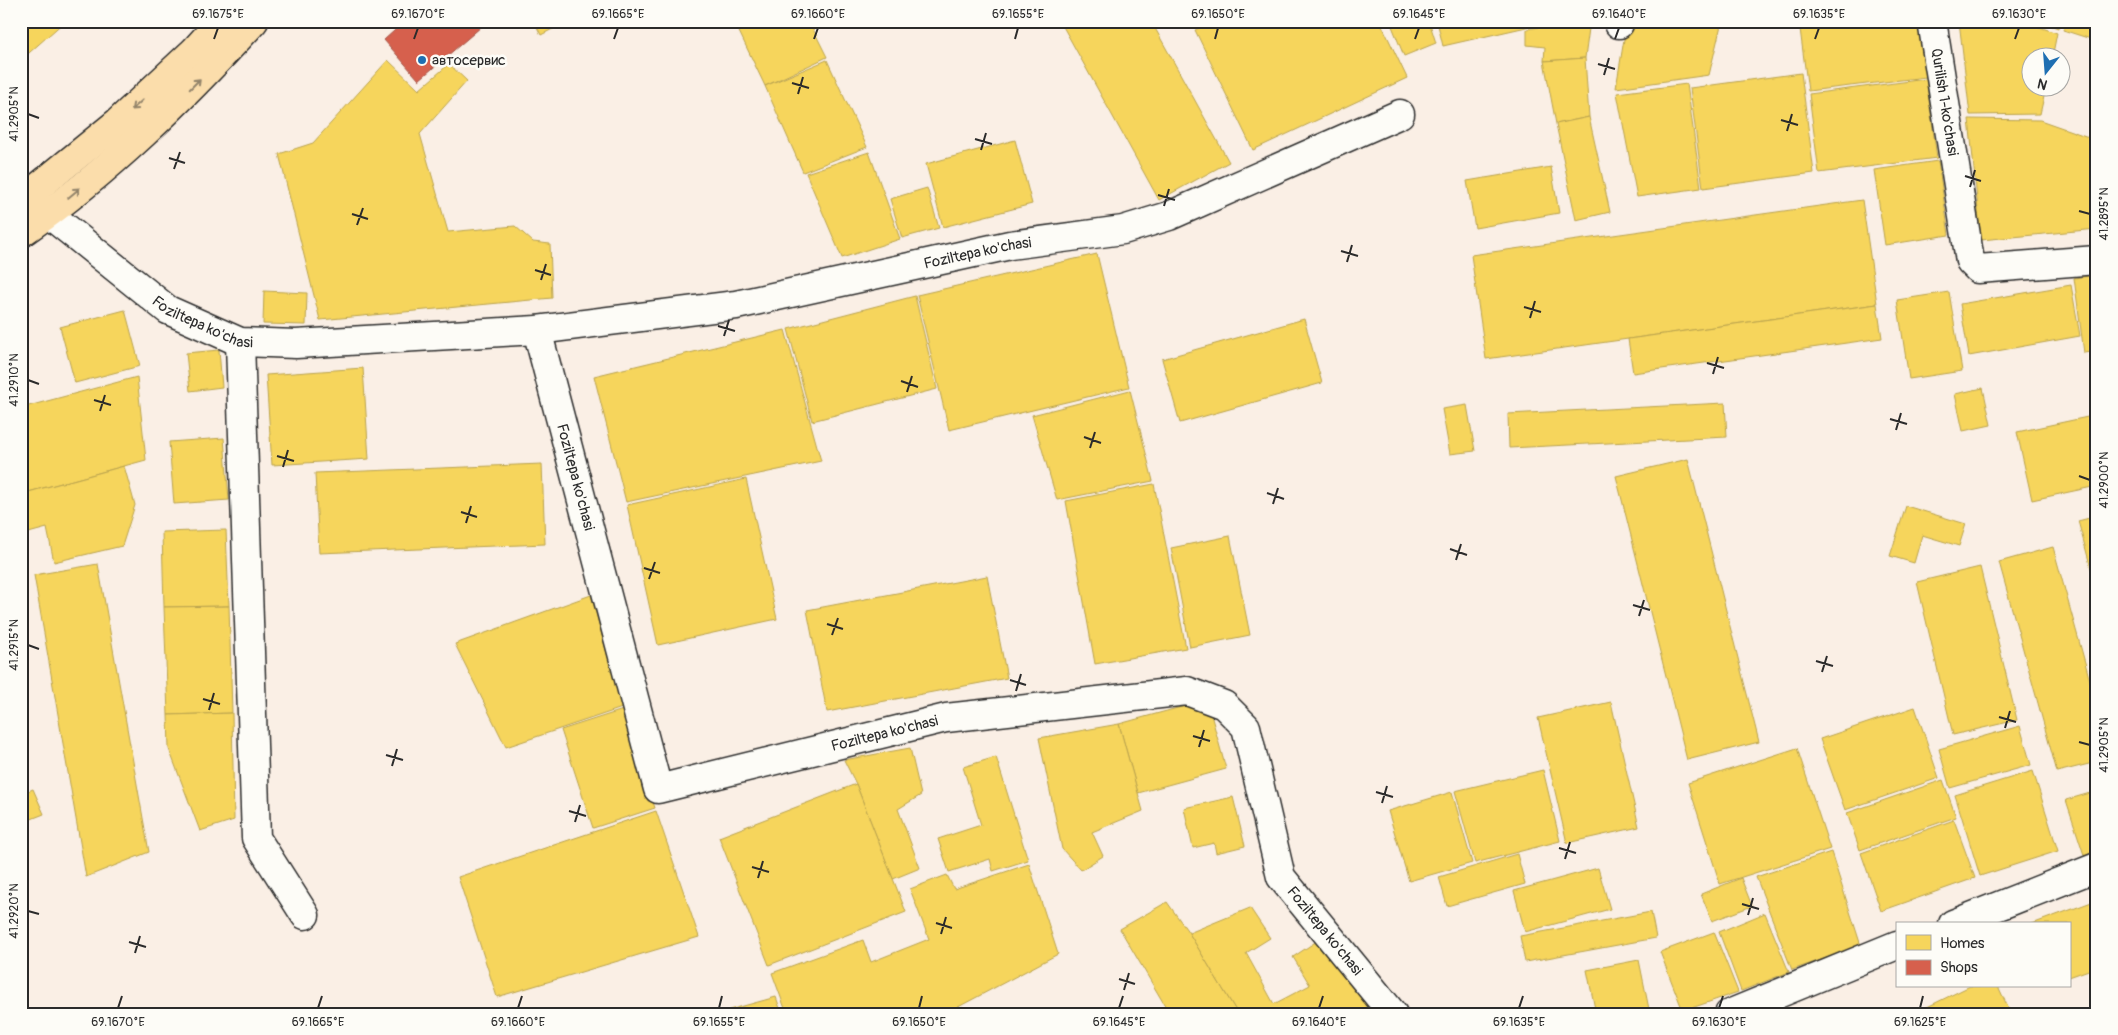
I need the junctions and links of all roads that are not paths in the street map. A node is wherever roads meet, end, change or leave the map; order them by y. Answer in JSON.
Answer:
{"nodes":[{"id":1,"x":221,"y":21,"type":"edge"},
{"id":2,"x":254,"y":21,"type":"edge"},
{"id":3,"x":1932,"y":21,"type":"edge"},
{"id":4,"x":1400,"y":114,"type":"dead end"},
{"id":5,"x":24,"y":199,"type":"edge"},
{"id":6,"x":49,"y":213,"type":"junction"},
{"id":7,"x":21,"y":233,"type":"edge"},
{"id":8,"x":2097,"y":260,"type":"edge"},
{"id":9,"x":538,"y":330,"type":"junction"},
{"id":10,"x":240,"y":342,"type":"junction"},
{"id":11,"x":2097,"y":867,"type":"edge"},
{"id":12,"x":305,"y":915,"type":"dead end"},
{"id":13,"x":1958,"y":922,"type":"edge"},
{"id":14,"x":1896,"y":945,"type":"edge"},
{"id":15,"x":1393,"y":1014,"type":"edge"},
{"id":16,"x":1729,"y":1014,"type":"edge"}],
"edges":[{"from":1,"to":5,"type":"main road","name":"Foziltepa ko'chasi","one_way":true},
{"from":6,"to":2,"type":"main road","one_way":true},
{"from":3,"to":8,"type":"street","name":"Qurilish 1-ko'chasi"},
{"from":4,"to":9,"type":"street","name":"Foziltepa ko'chasi"},
{"from":5,"to":6,"type":"street","name":"Foziltepa ko'chasi"},
{"from":6,"to":7,"type":"main road"},
{"from":6,"to":10,"type":"street","name":"Foziltepa ko'chasi"},
{"from":9,"to":10,"type":"street","name":"Foziltepa ko'chasi"},
{"from":9,"to":15,"type":"street","name":"Foziltepa ko'chasi"},
{"from":10,"to":12,"type":"street"},
{"from":11,"to":13,"type":"street"},
{"from":14,"to":16,"type":"street"}]}
